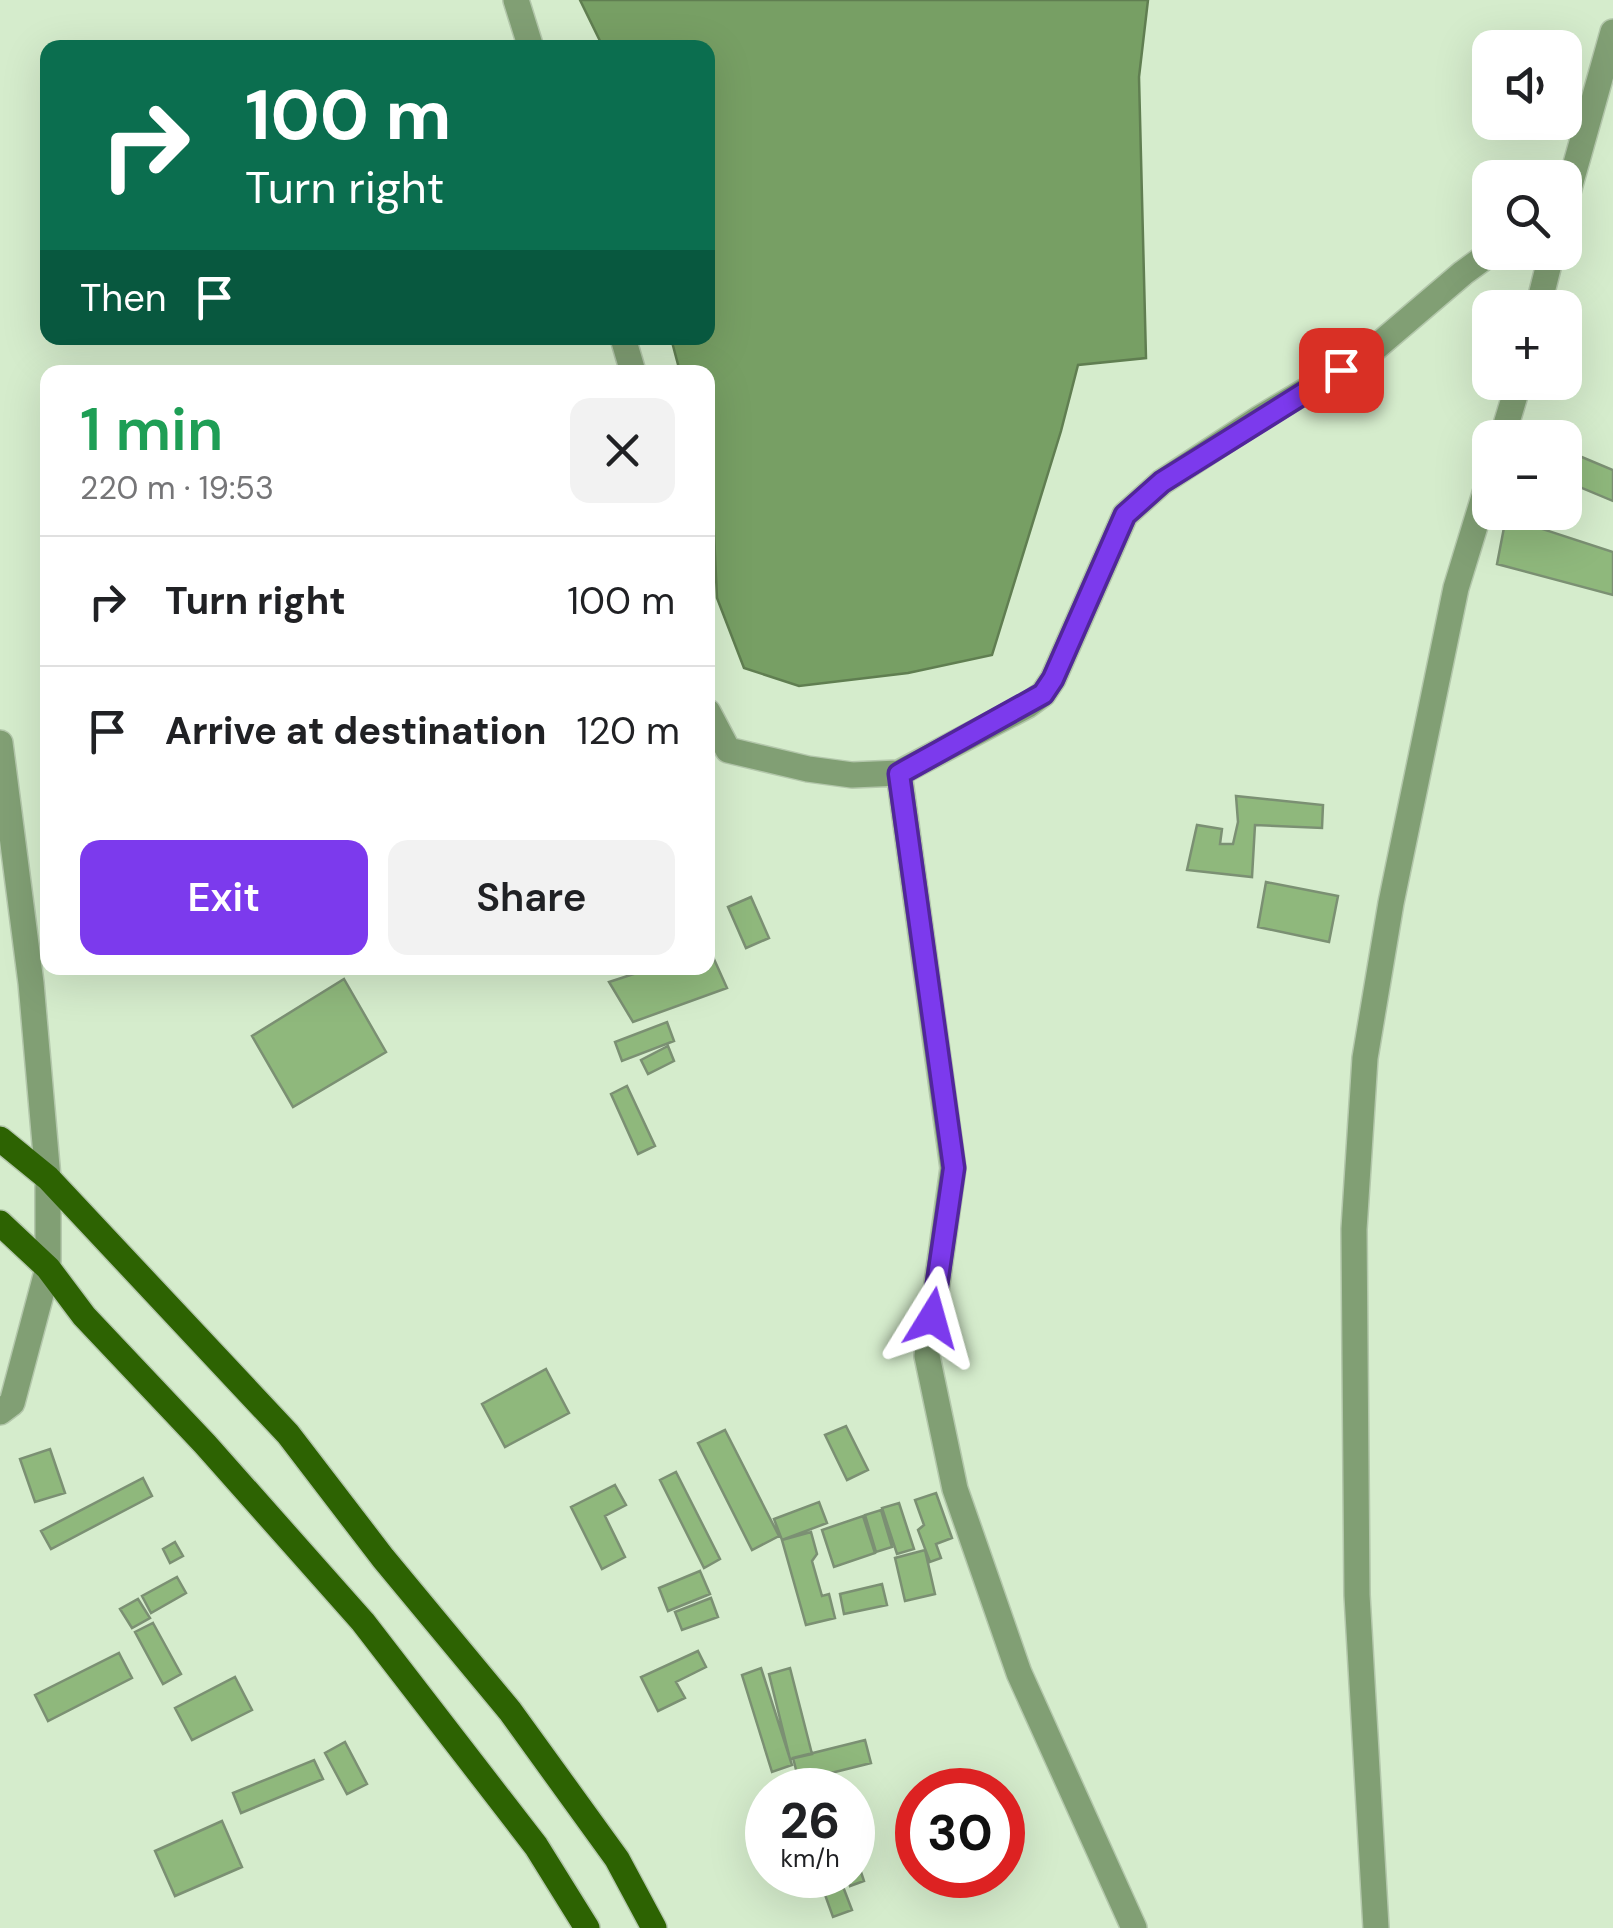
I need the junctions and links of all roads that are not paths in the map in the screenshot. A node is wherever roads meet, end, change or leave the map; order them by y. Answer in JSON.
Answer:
{"nodes":[{"id":1,"x":516,"y":0,"type":"edge"},
{"id":2,"x":1613,"y":32,"type":"edge"},
{"id":3,"x":528,"y":40,"type":"edge"},
{"id":4,"x":1577,"y":160,"type":"edge"},
{"id":5,"x":1472,"y":266,"type":"edge"},
{"id":6,"x":1474,"y":530,"type":"edge"},
{"id":7,"x":715,"y":725,"type":"edge"},
{"id":8,"x":0,"y":743,"type":"edge"},
{"id":9,"x":899,"y":774,"type":"junction"},
{"id":10,"x":0,"y":1139,"type":"edge"},
{"id":11,"x":48,"y":1178,"type":"junction"},
{"id":12,"x":0,"y":1224,"type":"edge"},
{"id":13,"x":48,"y":1268,"type":"junction"},
{"id":14,"x":0,"y":1412,"type":"edge"},
{"id":15,"x":587,"y":1928,"type":"edge"},
{"id":16,"x":654,"y":1928,"type":"edge"},
{"id":17,"x":1134,"y":1928,"type":"edge"},
{"id":18,"x":1376,"y":1928,"type":"edge"}],
"edges":[{"from":1,"to":3,"type":"street"},
{"from":2,"to":4,"type":"street"},
{"from":5,"to":9,"type":"street"},
{"from":6,"to":18,"type":"street"},
{"from":7,"to":9,"type":"street"},
{"from":8,"to":11,"type":"street"},
{"from":9,"to":17,"type":"street"},
{"from":10,"to":11,"type":"main road"},
{"from":11,"to":13,"type":"street"},
{"from":11,"to":16,"type":"main road"},
{"from":12,"to":13,"type":"main road"},
{"from":13,"to":14,"type":"street"},
{"from":13,"to":15,"type":"main road"}]}
